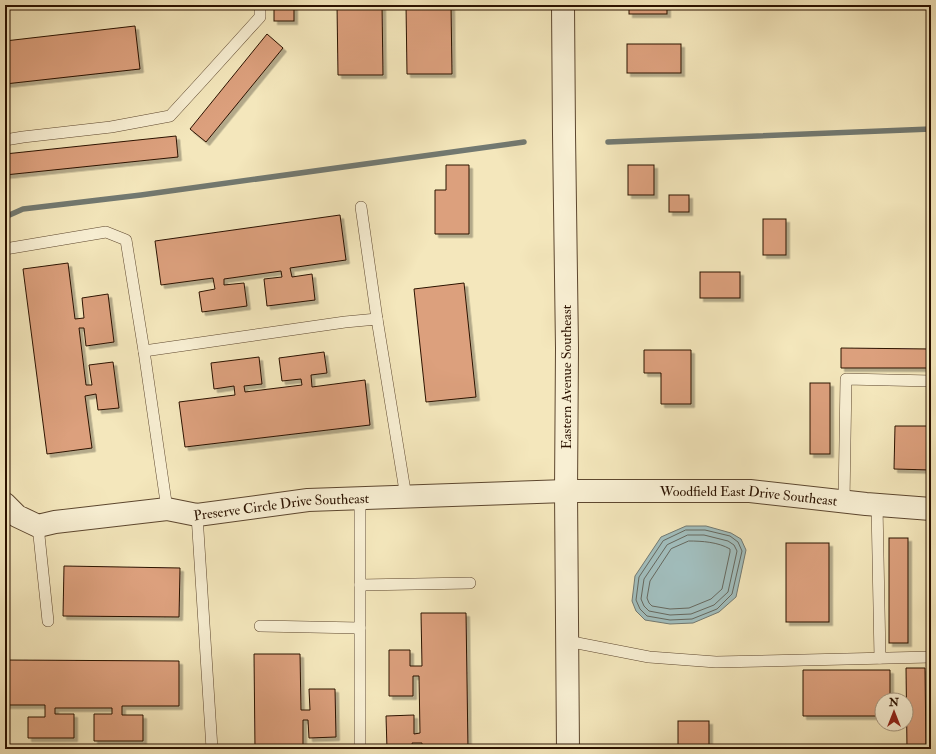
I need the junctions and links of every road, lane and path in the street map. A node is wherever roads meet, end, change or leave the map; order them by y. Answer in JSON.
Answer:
{"nodes":[{"id":1,"x":260,"y":5,"type":"edge"},
{"id":2,"x":563,"y":5,"type":"edge"},
{"id":3,"x":5,"y":140,"type":"edge"},
{"id":4,"x":361,"y":207,"type":"dead end"},
{"id":5,"x":5,"y":249,"type":"edge"},
{"id":6,"x":377,"y":319,"type":"junction"},
{"id":7,"x":144,"y":351,"type":"junction"},
{"id":8,"x":931,"y":381,"type":"edge"},
{"id":9,"x":566,"y":492,"type":"junction"},
{"id":10,"x":406,"y":496,"type":"junction"},
{"id":11,"x":360,"y":498,"type":"junction"},
{"id":12,"x":844,"y":502,"type":"junction"},
{"id":13,"x":5,"y":504,"type":"edge"},
{"id":14,"x":877,"y":505,"type":"junction"},
{"id":15,"x":167,"y":509,"type":"junction"},
{"id":16,"x":931,"y":510,"type":"edge"},
{"id":17,"x":197,"y":516,"type":"junction"},
{"id":18,"x":38,"y":526,"type":"junction"},
{"id":19,"x":470,"y":583,"type":"dead end"},
{"id":20,"x":360,"y":585,"type":"junction"},
{"id":21,"x":48,"y":621,"type":"dead end"},
{"id":22,"x":260,"y":626,"type":"dead end"},
{"id":23,"x":360,"y":628,"type":"junction"},
{"id":24,"x":567,"y":641,"type":"junction"},
{"id":25,"x":931,"y":657,"type":"edge"},
{"id":26,"x":880,"y":658,"type":"junction"},
{"id":27,"x":212,"y":749,"type":"edge"},
{"id":28,"x":360,"y":749,"type":"edge"},
{"id":29,"x":568,"y":749,"type":"edge"}],
"edges":[{"from":1,"to":3,"type":"lane"},
{"from":2,"to":9,"type":"street","name":"Eastern Avenue Southeast"},
{"from":4,"to":6,"type":"lane"},
{"from":5,"to":7,"type":"lane"},
{"from":6,"to":7,"type":"lane"},
{"from":6,"to":10,"type":"lane"},
{"from":7,"to":15,"type":"lane"},
{"from":8,"to":12,"type":"lane"},
{"from":9,"to":10,"type":"street","name":"Preserve Circle Drive Southeast"},
{"from":9,"to":12,"type":"street","name":"Woodfield East Drive Southeast"},
{"from":9,"to":24,"type":"street","name":"Eastern Avenue Southeast"},
{"from":10,"to":11,"type":"street","name":"Preserve Circle Drive Southeast"},
{"from":11,"to":17,"type":"street","name":"Preserve Circle Drive Southeast"},
{"from":11,"to":20,"type":"lane"},
{"from":12,"to":14,"type":"street","name":"Woodfield East Drive Southeast"},
{"from":13,"to":18,"type":"street"},
{"from":14,"to":16,"type":"street","name":"Woodfield East Drive Southeast"},
{"from":14,"to":26,"type":"lane"},
{"from":15,"to":17,"type":"street","name":"Preserve Circle Drive Southeast"},
{"from":15,"to":18,"type":"street","name":"Preserve Circle Drive Southeast"},
{"from":17,"to":27,"type":"lane"},
{"from":18,"to":21,"type":"lane"},
{"from":19,"to":20,"type":"lane"},
{"from":20,"to":23,"type":"lane"},
{"from":22,"to":23,"type":"lane"},
{"from":23,"to":28,"type":"lane"},
{"from":24,"to":26,"type":"lane"},
{"from":24,"to":29,"type":"street","name":"Eastern Avenue Southeast"},
{"from":25,"to":26,"type":"lane"}]}
